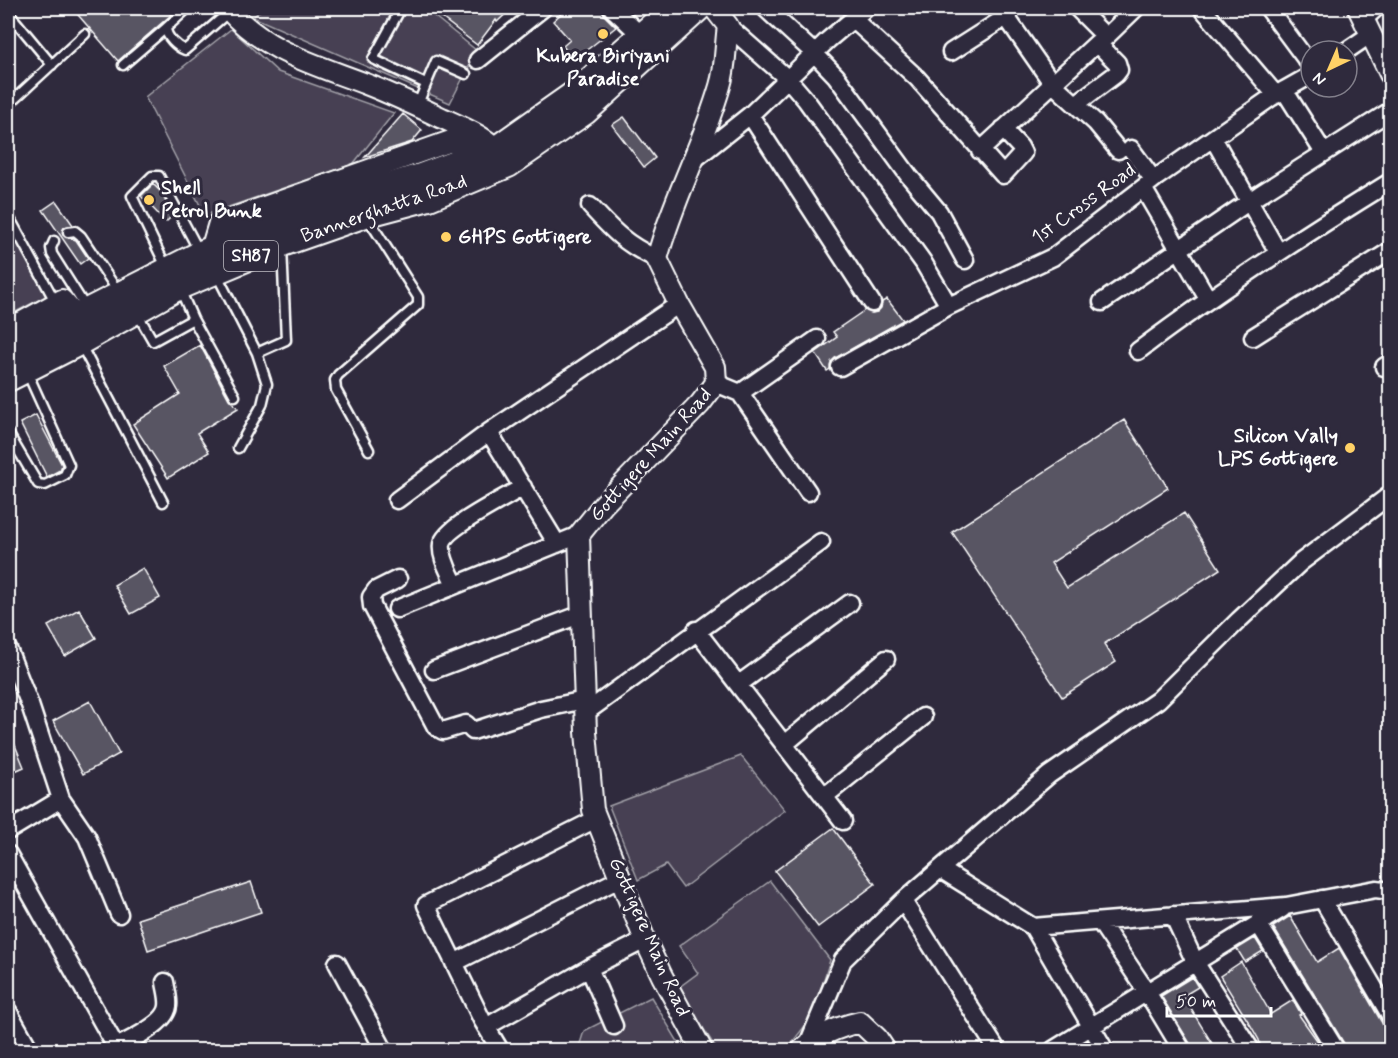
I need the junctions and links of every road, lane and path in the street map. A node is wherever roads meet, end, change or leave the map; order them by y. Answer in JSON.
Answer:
{"nodes":[{"id":1,"x":188,"y":8,"type":"edge"},
{"id":2,"x":401,"y":8,"type":"edge"},
{"id":3,"x":543,"y":8,"type":"edge"},
{"id":4,"x":612,"y":8,"type":"edge"},
{"id":5,"x":674,"y":8,"type":"edge"},
{"id":6,"x":698,"y":8,"type":"edge"},
{"id":7,"x":714,"y":8,"type":"edge"},
{"id":8,"x":866,"y":8,"type":"edge"},
{"id":9,"x":1077,"y":8,"type":"edge"},
{"id":10,"x":1136,"y":8,"type":"edge"},
{"id":11,"x":1202,"y":8,"type":"edge"},
{"id":12,"x":1268,"y":8,"type":"edge"},
{"id":13,"x":229,"y":9,"type":"edge"},
{"id":14,"x":766,"y":9,"type":"dead end"},
{"id":15,"x":8,"y":12,"type":"edge"},
{"id":16,"x":1003,"y":12,"type":"edge"},
{"id":17,"x":1367,"y":17,"type":"edge"},
{"id":18,"x":853,"y":19,"type":"junction"},
{"id":19,"x":728,"y":26,"type":"junction"},
{"id":20,"x":166,"y":28,"type":"junction"},
{"id":21,"x":85,"y":34,"type":"dead end"},
{"id":22,"x":1353,"y":39,"type":"edge"},
{"id":23,"x":1101,"y":40,"type":"junction"},
{"id":24,"x":647,"y":41,"type":"junction"},
{"id":25,"x":1299,"y":50,"type":"edge"},
{"id":26,"x":951,"y":52,"type":"dead end"},
{"id":27,"x":814,"y":53,"type":"junction"},
{"id":28,"x":478,"y":60,"type":"dead end"},
{"id":29,"x":52,"y":65,"type":"junction"},
{"id":30,"x":123,"y":65,"type":"dead end"},
{"id":31,"x":1390,"y":73,"type":"edge"},
{"id":32,"x":466,"y":74,"type":"dead end"},
{"id":33,"x":788,"y":79,"type":"junction"},
{"id":34,"x":1299,"y":82,"type":"edge"},
{"id":35,"x":1052,"y":83,"type":"junction"},
{"id":36,"x":426,"y":84,"type":"junction"},
{"id":37,"x":1280,"y":92,"type":"junction"},
{"id":38,"x":1076,"y":104,"type":"junction"},
{"id":39,"x":8,"y":105,"type":"edge"},
{"id":40,"x":417,"y":107,"type":"junction"},
{"id":41,"x":1390,"y":111,"type":"edge"},
{"id":42,"x":750,"y":115,"type":"junction"},
{"id":43,"x":1003,"y":129,"type":"junction"},
{"id":44,"x":1213,"y":138,"type":"junction"},
{"id":45,"x":980,"y":151,"type":"junction"},
{"id":46,"x":1324,"y":153,"type":"junction"},
{"id":47,"x":493,"y":157,"type":"junction"},
{"id":48,"x":696,"y":158,"type":"junction"},
{"id":49,"x":1390,"y":182,"type":"edge"},
{"id":50,"x":1148,"y":184,"type":"junction"},
{"id":51,"x":1250,"y":201,"type":"junction"},
{"id":52,"x":590,"y":206,"type":"dead end"},
{"id":53,"x":8,"y":214,"type":"edge"},
{"id":54,"x":365,"y":214,"type":"junction"},
{"id":55,"x":68,"y":232,"type":"dead end"},
{"id":56,"x":54,"y":241,"type":"dead end"},
{"id":57,"x":282,"y":243,"type":"junction"},
{"id":58,"x":1179,"y":249,"type":"junction"},
{"id":59,"x":1390,"y":250,"type":"edge"},
{"id":60,"x":1278,"y":252,"type":"junction"},
{"id":61,"x":209,"y":258,"type":"junction"},
{"id":62,"x":657,"y":259,"type":"junction"},
{"id":63,"x":965,"y":260,"type":"dead end"},
{"id":64,"x":173,"y":278,"type":"junction"},
{"id":65,"x":1208,"y":298,"type":"junction"},
{"id":66,"x":1102,"y":302,"type":"dead end"},
{"id":67,"x":128,"y":303,"type":"junction"},
{"id":68,"x":872,"y":303,"type":"dead end"},
{"id":69,"x":679,"y":304,"type":"junction"},
{"id":70,"x":949,"y":306,"type":"junction"},
{"id":71,"x":75,"y":318,"type":"junction"},
{"id":72,"x":193,"y":319,"type":"junction"},
{"id":73,"x":8,"y":330,"type":"edge"},
{"id":74,"x":1253,"y":338,"type":"dead end"},
{"id":75,"x":817,"y":339,"type":"dead end"},
{"id":76,"x":1138,"y":351,"type":"dead end"},
{"id":77,"x":257,"y":353,"type":"junction"},
{"id":78,"x":14,"y":366,"type":"edge"},
{"id":79,"x":840,"y":367,"type":"dead end"},
{"id":80,"x":716,"y":383,"type":"junction"},
{"id":81,"x":740,"y":393,"type":"junction"},
{"id":82,"x":235,"y":396,"type":"dead end"},
{"id":83,"x":489,"y":432,"type":"junction"},
{"id":84,"x":8,"y":434,"type":"edge"},
{"id":85,"x":238,"y":448,"type":"dead end"},
{"id":86,"x":369,"y":450,"type":"dead end"},
{"id":87,"x":523,"y":488,"type":"junction"},
{"id":88,"x":808,"y":492,"type":"dead end"},
{"id":89,"x":1390,"y":495,"type":"edge"},
{"id":90,"x":397,"y":500,"type":"dead end"},
{"id":91,"x":163,"y":502,"type":"dead end"},
{"id":92,"x":579,"y":535,"type":"junction"},
{"id":93,"x":821,"y":542,"type":"dead end"},
{"id":94,"x":557,"y":544,"type":"junction"},
{"id":95,"x":398,"y":579,"type":"dead end"},
{"id":96,"x":455,"y":585,"type":"junction"},
{"id":97,"x":850,"y":603,"type":"dead end"},
{"id":98,"x":397,"y":609,"type":"dead end"},
{"id":99,"x":582,"y":614,"type":"junction"},
{"id":100,"x":696,"y":630,"type":"junction"},
{"id":101,"x":8,"y":649,"type":"edge"},
{"id":102,"x":886,"y":659,"type":"dead end"},
{"id":103,"x":434,"y":670,"type":"dead end"},
{"id":104,"x":739,"y":684,"type":"junction"},
{"id":105,"x":585,"y":706,"type":"junction"},
{"id":106,"x":923,"y":717,"type":"dead end"},
{"id":107,"x":785,"y":744,"type":"junction"},
{"id":108,"x":825,"y":796,"type":"junction"},
{"id":109,"x":61,"y":799,"type":"junction"},
{"id":110,"x":596,"y":819,"type":"junction"},
{"id":111,"x":843,"y":820,"type":"dead end"},
{"id":112,"x":8,"y":831,"type":"edge"},
{"id":113,"x":8,"y":854,"type":"edge"},
{"id":114,"x":940,"y":869,"type":"junction"},
{"id":115,"x":621,"y":878,"type":"junction"},
{"id":116,"x":1390,"y":891,"type":"edge"},
{"id":117,"x":1322,"y":899,"type":"junction"},
{"id":118,"x":903,"y":901,"type":"junction"},
{"id":119,"x":1286,"y":906,"type":"junction"},
{"id":120,"x":119,"y":914,"type":"dead end"},
{"id":121,"x":1173,"y":915,"type":"junction"},
{"id":122,"x":1100,"y":922,"type":"junction"},
{"id":123,"x":1258,"y":923,"type":"junction"},
{"id":124,"x":1033,"y":927,"type":"junction"},
{"id":125,"x":645,"y":940,"type":"junction"},
{"id":126,"x":1195,"y":962,"type":"junction"},
{"id":127,"x":337,"y":963,"type":"dead end"},
{"id":128,"x":454,"y":963,"type":"junction"},
{"id":129,"x":589,"y":968,"type":"junction"},
{"id":130,"x":165,"y":982,"type":"dead end"},
{"id":131,"x":1147,"y":992,"type":"junction"},
{"id":132,"x":8,"y":1011,"type":"edge"},
{"id":133,"x":1390,"y":1015,"type":"edge"},
{"id":134,"x":614,"y":1026,"type":"dead end"},
{"id":135,"x":486,"y":1027,"type":"junction"},
{"id":136,"x":1091,"y":1027,"type":"junction"},
{"id":137,"x":805,"y":1047,"type":"edge"},
{"id":138,"x":113,"y":1049,"type":"edge"},
{"id":139,"x":30,"y":1050,"type":"edge"},
{"id":140,"x":382,"y":1050,"type":"edge"},
{"id":141,"x":500,"y":1050,"type":"edge"},
{"id":142,"x":702,"y":1050,"type":"edge"},
{"id":143,"x":885,"y":1050,"type":"edge"},
{"id":144,"x":997,"y":1050,"type":"edge"},
{"id":145,"x":1053,"y":1050,"type":"edge"},
{"id":146,"x":1105,"y":1050,"type":"edge"},
{"id":147,"x":1182,"y":1050,"type":"edge"},
{"id":148,"x":1251,"y":1050,"type":"edge"},
{"id":149,"x":1336,"y":1050,"type":"edge"}],
"edges":[{"from":1,"to":20,"type":"lane"},
{"from":2,"to":36,"type":"lane"},
{"from":3,"to":28,"type":"street"},
{"from":4,"to":24,"type":"street"},
{"from":5,"to":24,"type":"main road","name":"Bannerghatta Road","number":"SH87"},
{"from":6,"to":24,"type":"main road","name":"Bannerghatta Road","number":"SH87"},
{"from":7,"to":19,"type":"street"},
{"from":8,"to":18,"type":"street"},
{"from":9,"to":23,"type":"street"},
{"from":10,"to":23,"type":"street"},
{"from":11,"to":37,"type":"street"},
{"from":12,"to":25,"type":"street"},
{"from":13,"to":20,"type":"lane"},
{"from":13,"to":40,"type":"street"},
{"from":14,"to":27,"type":"street"},
{"from":15,"to":29,"type":"lane"},
{"from":16,"to":26,"type":"street"},
{"from":16,"to":35,"type":"street"},
{"from":17,"to":22,"type":"street"},
{"from":17,"to":31,"type":"street"},
{"from":18,"to":27,"type":"street"},
{"from":18,"to":45,"type":"street"},
{"from":19,"to":33,"type":"street"},
{"from":19,"to":48,"type":"street"},
{"from":20,"to":30,"type":"lane"},
{"from":21,"to":29,"type":"lane"},
{"from":23,"to":35,"type":"street"},
{"from":23,"to":38,"type":"street"},
{"from":24,"to":47,"type":"main road","name":"Bannerghatta Road","number":"SH87"},
{"from":27,"to":33,"type":"street"},
{"from":27,"to":63,"type":"street"},
{"from":29,"to":39,"type":"lane"},
{"from":32,"to":36,"type":"lane"},
{"from":33,"to":42,"type":"street"},
{"from":33,"to":70,"type":"street"},
{"from":34,"to":37,"type":"street","name":"1st Cross Road"},
{"from":35,"to":38,"type":"street"},
{"from":35,"to":43,"type":"street"},
{"from":36,"to":40,"type":"lane"},
{"from":37,"to":44,"type":"street","name":"1st Cross Road"},
{"from":37,"to":46,"type":"street"},
{"from":38,"to":50,"type":"street"},
{"from":40,"to":47,"type":"street"},
{"from":41,"to":46,"type":"street"},
{"from":42,"to":48,"type":"street"},
{"from":42,"to":68,"type":"street"},
{"from":43,"to":45,"type":"street"},
{"from":43,"to":45,"type":"street"},
{"from":44,"to":50,"type":"street","name":"1st Cross Road"},
{"from":44,"to":51,"type":"street"},
{"from":46,"to":51,"type":"street"},
{"from":47,"to":54,"type":"main road","name":"Bannerghatta Road","number":"SH87"},
{"from":47,"to":61,"type":"main road"},
{"from":48,"to":62,"type":"street"},
{"from":49,"to":60,"type":"street"},
{"from":50,"to":58,"type":"street"},
{"from":50,"to":70,"type":"street","name":"1st Cross Road"},
{"from":51,"to":58,"type":"street"},
{"from":51,"to":60,"type":"street"},
{"from":52,"to":62,"type":"street"},
{"from":53,"to":71,"type":"lane"},
{"from":54,"to":57,"type":"main road","name":"Bannerghatta Road","number":"SH87"},
{"from":54,"to":86,"type":"lane"},
{"from":55,"to":67,"type":"lane"},
{"from":56,"to":71,"type":"lane"},
{"from":57,"to":61,"type":"main road","name":"Bannerghatta Road","number":"SH87"},
{"from":57,"to":77,"type":"lane"},
{"from":58,"to":65,"type":"street"},
{"from":58,"to":66,"type":"street"},
{"from":59,"to":74,"type":"street"},
{"from":60,"to":65,"type":"street"},
{"from":61,"to":64,"type":"main road","name":"Bannerghatta Road","number":"SH87"},
{"from":61,"to":64,"type":"lane"},
{"from":61,"to":77,"type":"lane"},
{"from":62,"to":69,"type":"street","name":"Gottigere Main Road"},
{"from":64,"to":67,"type":"main road","name":"Bannerghatta Road","number":"SH87"},
{"from":64,"to":72,"type":"lane"},
{"from":65,"to":76,"type":"street"},
{"from":67,"to":71,"type":"main road","name":"Bannerghatta Road","number":"SH87"},
{"from":67,"to":72,"type":"lane"},
{"from":69,"to":80,"type":"street","name":"Gottigere Main Road"},
{"from":69,"to":83,"type":"street"},
{"from":70,"to":79,"type":"street","name":"1st Cross Road"},
{"from":71,"to":73,"type":"street"},
{"from":71,"to":78,"type":"main road","name":"Bannerghatta Road","number":"SH87"},
{"from":71,"to":91,"type":"lane"},
{"from":72,"to":82,"type":"lane"},
{"from":75,"to":81,"type":"street"},
{"from":77,"to":85,"type":"lane"},
{"from":78,"to":84,"type":"lane"},
{"from":80,"to":81,"type":"street"},
{"from":80,"to":92,"type":"street","name":"Gottigere Main Road"},
{"from":81,"to":88,"type":"street"},
{"from":83,"to":87,"type":"street"},
{"from":83,"to":90,"type":"street"},
{"from":87,"to":94,"type":"street"},
{"from":87,"to":96,"type":"street"},
{"from":89,"to":114,"type":"street"},
{"from":92,"to":94,"type":"street"},
{"from":92,"to":99,"type":"street","name":"Gottigere Main Road"},
{"from":93,"to":100,"type":"street"},
{"from":94,"to":96,"type":"street"},
{"from":95,"to":105,"type":"street"},
{"from":96,"to":98,"type":"street"},
{"from":97,"to":104,"type":"street"},
{"from":99,"to":103,"type":"street"},
{"from":99,"to":105,"type":"street","name":"Gottigere Main Road"},
{"from":100,"to":104,"type":"street"},
{"from":100,"to":105,"type":"street"},
{"from":101,"to":109,"type":"street"},
{"from":102,"to":107,"type":"street"},
{"from":104,"to":107,"type":"street"},
{"from":105,"to":110,"type":"street","name":"Gottigere Main Road"},
{"from":106,"to":108,"type":"street"},
{"from":107,"to":108,"type":"street"},
{"from":108,"to":111,"type":"street"},
{"from":109,"to":112,"type":"street"},
{"from":109,"to":120,"type":"street"},
{"from":110,"to":115,"type":"street","name":"Gottigere Main Road"},
{"from":110,"to":128,"type":"street"},
{"from":113,"to":138,"type":"street"},
{"from":114,"to":118,"type":"street"},
{"from":114,"to":124,"type":"street"},
{"from":115,"to":125,"type":"street","name":"Gottigere Main Road"},
{"from":115,"to":128,"type":"street"},
{"from":116,"to":117,"type":"street"},
{"from":117,"to":119,"type":"street"},
{"from":117,"to":133,"type":"street"},
{"from":118,"to":137,"type":"street"},
{"from":118,"to":144,"type":"street"},
{"from":119,"to":121,"type":"street"},
{"from":119,"to":123,"type":"street"},
{"from":121,"to":122,"type":"street"},
{"from":121,"to":126,"type":"street"},
{"from":122,"to":124,"type":"street"},
{"from":122,"to":131,"type":"street"},
{"from":123,"to":126,"type":"street"},
{"from":123,"to":149,"type":"street"},
{"from":124,"to":136,"type":"street"},
{"from":125,"to":129,"type":"street"},
{"from":125,"to":142,"type":"street","name":"Gottigere Main Road"},
{"from":126,"to":131,"type":"street"},
{"from":126,"to":148,"type":"street"},
{"from":127,"to":140,"type":"street"},
{"from":128,"to":135,"type":"street"},
{"from":129,"to":134,"type":"street"},
{"from":129,"to":135,"type":"street"},
{"from":130,"to":138,"type":"street"},
{"from":131,"to":136,"type":"street"},
{"from":131,"to":147,"type":"street"},
{"from":132,"to":139,"type":"street"},
{"from":135,"to":141,"type":"street"},
{"from":136,"to":145,"type":"street"},
{"from":136,"to":146,"type":"street"},
{"from":137,"to":143,"type":"street"}]}
